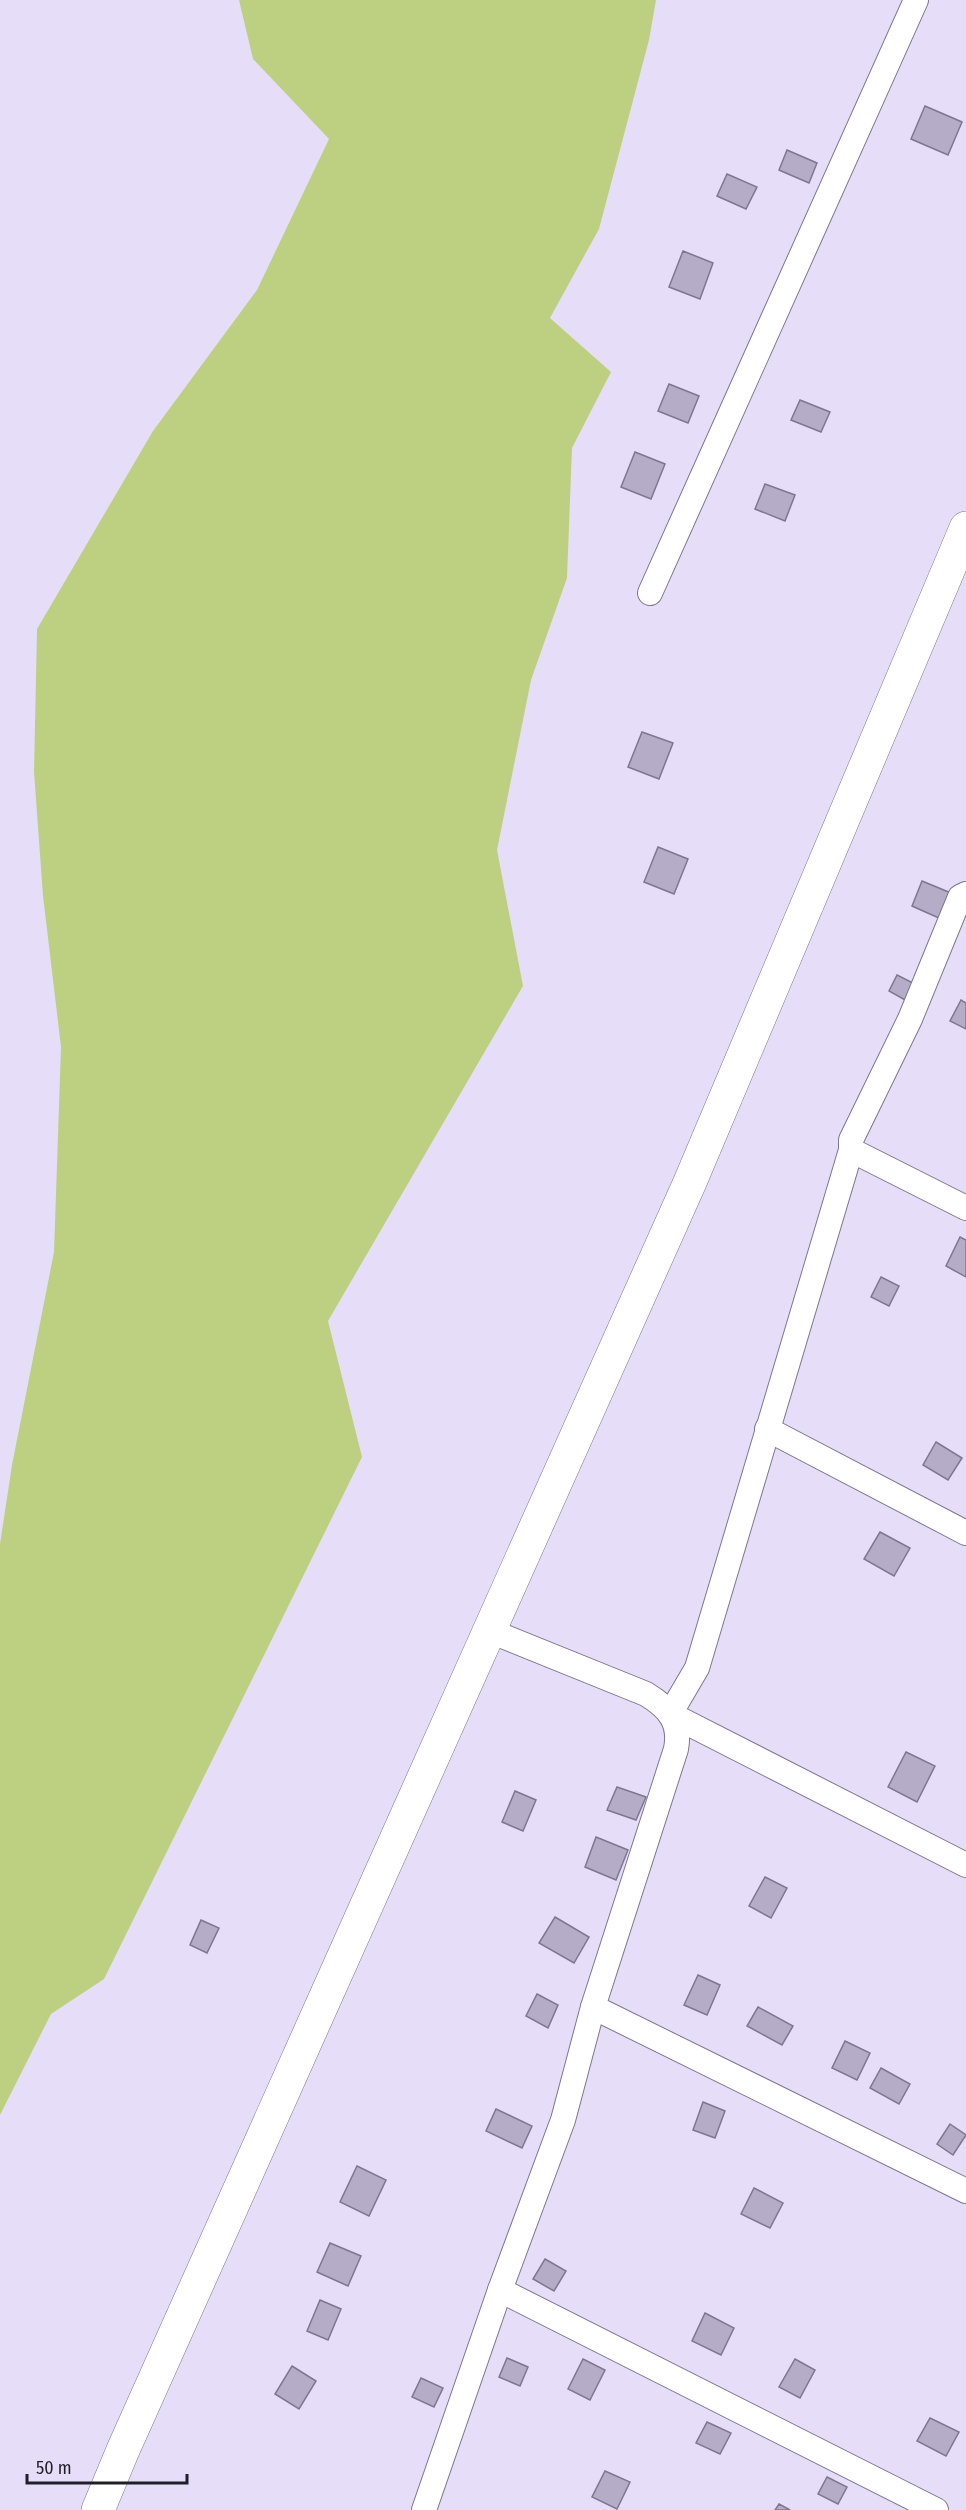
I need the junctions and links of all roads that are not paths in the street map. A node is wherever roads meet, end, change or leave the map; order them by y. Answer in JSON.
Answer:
{"nodes":[{"id":1,"x":916,"y":0,"type":"edge"},
{"id":2,"x":966,"y":528,"type":"edge"},
{"id":3,"x":650,"y":593,"type":"dead end"},
{"id":4,"x":963,"y":896,"type":"edge"},
{"id":5,"x":851,"y":1150,"type":"junction"},
{"id":6,"x":966,"y":1208,"type":"edge"},
{"id":7,"x":767,"y":1429,"type":"junction"},
{"id":8,"x":966,"y":1533,"type":"edge"},
{"id":9,"x":490,"y":1631,"type":"junction"},
{"id":10,"x":670,"y":1714,"type":"junction"},
{"id":11,"x":966,"y":1865,"type":"edge"},
{"id":12,"x":593,"y":2007,"type":"junction"},
{"id":13,"x":966,"y":2191,"type":"edge"},
{"id":14,"x":500,"y":2290,"type":"junction"},
{"id":15,"x":98,"y":2510,"type":"edge"},
{"id":16,"x":424,"y":2510,"type":"edge"},
{"id":17,"x":936,"y":2510,"type":"edge"}],
"edges":[{"from":1,"to":3,"type":"street"},
{"from":2,"to":9,"type":"main road"},
{"from":4,"to":5,"type":"street"},
{"from":5,"to":6,"type":"street"},
{"from":5,"to":7,"type":"street"},
{"from":7,"to":8,"type":"street"},
{"from":7,"to":10,"type":"street"},
{"from":9,"to":10,"type":"street"},
{"from":9,"to":15,"type":"main road"},
{"from":10,"to":11,"type":"street"},
{"from":10,"to":12,"type":"street"},
{"from":12,"to":13,"type":"street"},
{"from":12,"to":14,"type":"street"},
{"from":14,"to":16,"type":"street"},
{"from":14,"to":17,"type":"street"}]}
